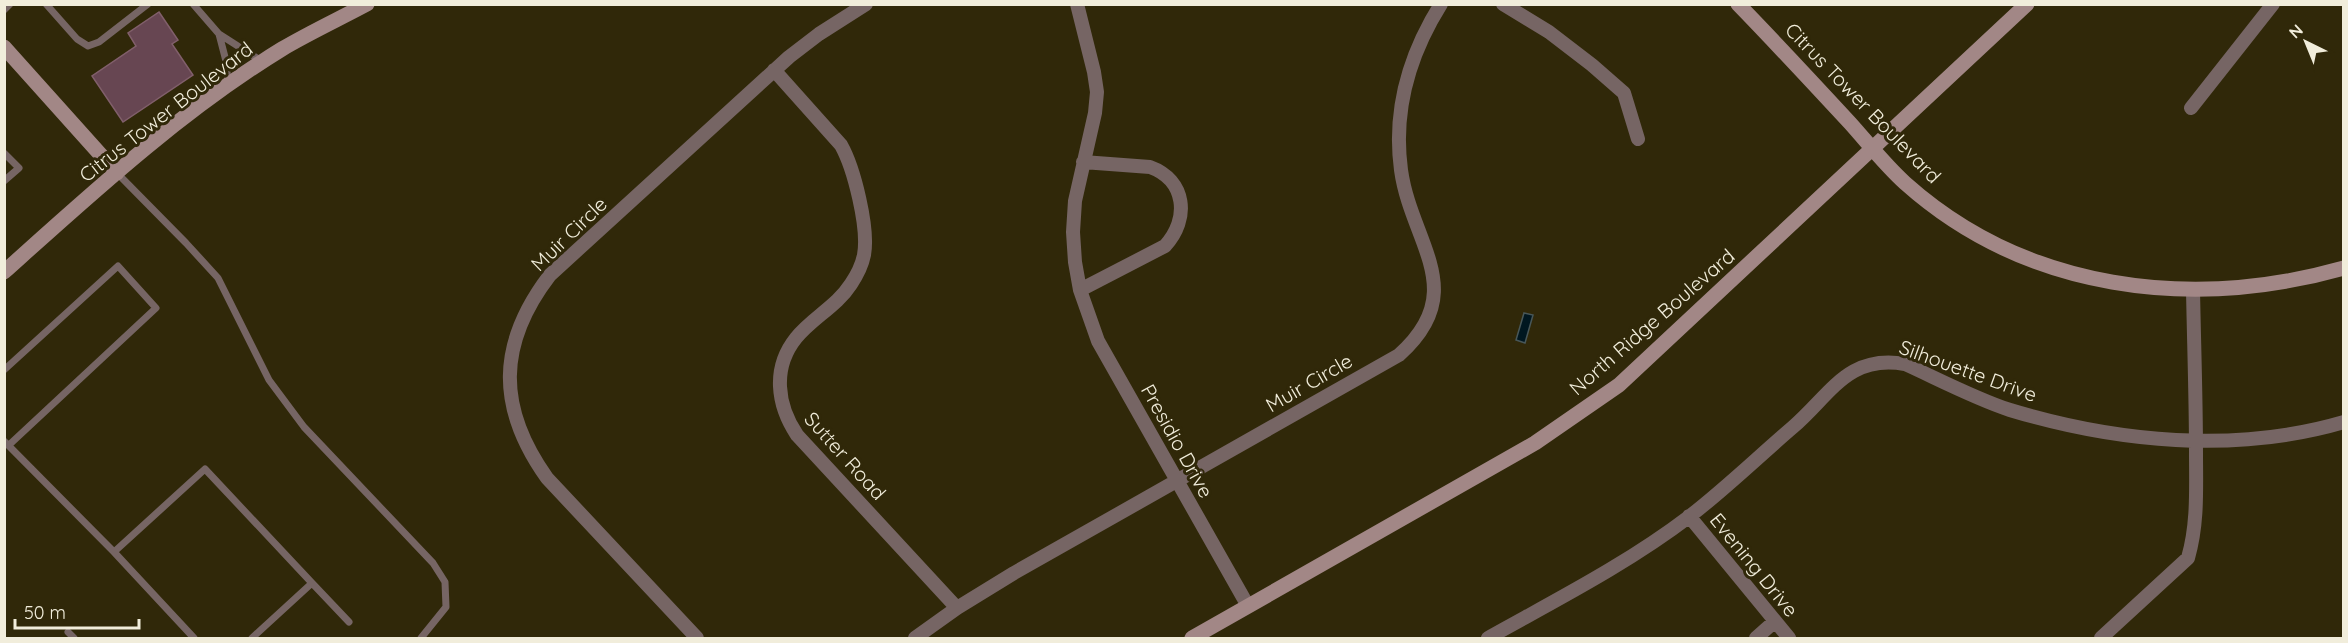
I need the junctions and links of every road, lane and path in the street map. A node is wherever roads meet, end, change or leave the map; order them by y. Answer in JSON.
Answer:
{"nodes":[{"id":1,"x":10,"y":4,"type":"edge"},
{"id":2,"x":46,"y":4,"type":"edge"},
{"id":3,"x":148,"y":4,"type":"edge"},
{"id":4,"x":193,"y":4,"type":"edge"},
{"id":5,"x":367,"y":4,"type":"edge"},
{"id":6,"x":866,"y":4,"type":"edge"},
{"id":7,"x":1077,"y":4,"type":"edge"},
{"id":8,"x":1441,"y":4,"type":"edge"},
{"id":9,"x":1503,"y":4,"type":"edge"},
{"id":10,"x":1738,"y":4,"type":"edge"},
{"id":11,"x":2026,"y":4,"type":"edge"},
{"id":12,"x":2273,"y":4,"type":"edge"},
{"id":13,"x":4,"y":10,"type":"edge"},
{"id":14,"x":219,"y":34,"type":"junction"},
{"id":15,"x":4,"y":47,"type":"edge"},
{"id":16,"x":263,"y":62,"type":"junction"},
{"id":17,"x":774,"y":70,"type":"junction"},
{"id":18,"x":228,"y":86,"type":"junction"},
{"id":19,"x":2191,"y":108,"type":"dead end"},
{"id":20,"x":1638,"y":139,"type":"dead end"},
{"id":21,"x":1874,"y":149,"type":"junction"},
{"id":22,"x":4,"y":153,"type":"edge"},
{"id":23,"x":1083,"y":162,"type":"junction"},
{"id":24,"x":117,"y":173,"type":"junction"},
{"id":25,"x":4,"y":181,"type":"edge"},
{"id":26,"x":2343,"y":268,"type":"edge"},
{"id":27,"x":4,"y":272,"type":"edge"},
{"id":28,"x":1080,"y":290,"type":"junction"},
{"id":29,"x":2193,"y":290,"type":"junction"},
{"id":30,"x":4,"y":370,"type":"edge"},
{"id":31,"x":2343,"y":423,"type":"edge"},
{"id":32,"x":2196,"y":442,"type":"junction"},
{"id":33,"x":7,"y":443,"type":"edge"},
{"id":34,"x":1177,"y":481,"type":"junction"},
{"id":35,"x":1689,"y":516,"type":"junction"},
{"id":36,"x":114,"y":552,"type":"junction"},
{"id":37,"x":312,"y":583,"type":"junction"},
{"id":38,"x":1248,"y":606,"type":"junction"},
{"id":39,"x":957,"y":608,"type":"junction"},
{"id":40,"x":349,"y":622,"type":"dead end"},
{"id":41,"x":1774,"y":622,"type":"junction"},
{"id":42,"x":68,"y":632,"type":"dead end"},
{"id":43,"x":74,"y":639,"type":"edge"},
{"id":44,"x":194,"y":639,"type":"edge"},
{"id":45,"x":252,"y":639,"type":"edge"},
{"id":46,"x":421,"y":639,"type":"edge"},
{"id":47,"x":697,"y":639,"type":"edge"},
{"id":48,"x":915,"y":639,"type":"edge"},
{"id":49,"x":1192,"y":639,"type":"edge"},
{"id":50,"x":1488,"y":639,"type":"edge"},
{"id":51,"x":1756,"y":639,"type":"edge"},
{"id":52,"x":1789,"y":639,"type":"edge"},
{"id":53,"x":2101,"y":639,"type":"edge"}],
"edges":[{"from":1,"to":13,"type":"lane"},
{"from":2,"to":3,"type":"lane"},
{"from":4,"to":14,"type":"lane"},
{"from":5,"to":16,"type":"street","name":"Citrus Tower Boulevard"},
{"from":6,"to":17,"type":"street","name":"Muir Circle"},
{"from":7,"to":23,"type":"street","name":"Presidio Drive"},
{"from":8,"to":34,"type":"street","name":"Muir Circle"},
{"from":9,"to":20,"type":"street"},
{"from":10,"to":21,"type":"street","name":"Citrus Tower Boulevard"},
{"from":11,"to":21,"type":"street","name":"North Ridge Boulevard"},
{"from":12,"to":19,"type":"street"},
{"from":14,"to":16,"type":"lane"},
{"from":14,"to":18,"type":"lane"},
{"from":15,"to":24,"type":"street"},
{"from":16,"to":18,"type":"street","name":"Citrus Tower Boulevard"},
{"from":17,"to":39,"type":"street","name":"Sutter Road"},
{"from":17,"to":47,"type":"street","name":"Muir Circle"},
{"from":18,"to":24,"type":"street","name":"Citrus Tower Boulevard"},
{"from":21,"to":29,"type":"street","name":"Citrus Tower Boulevard"},
{"from":21,"to":38,"type":"street","name":"North Ridge Boulevard"},
{"from":22,"to":25,"type":"lane"},
{"from":23,"to":28,"type":"street","name":"Presidio Drive"},
{"from":23,"to":28,"type":"street"},
{"from":24,"to":27,"type":"street","name":"Citrus Tower Boulevard"},
{"from":24,"to":46,"type":"lane"},
{"from":26,"to":29,"type":"street","name":"Citrus Tower Boulevard"},
{"from":28,"to":34,"type":"street","name":"Presidio Drive"},
{"from":29,"to":32,"type":"street"},
{"from":30,"to":33,"type":"lane"},
{"from":31,"to":32,"type":"street","name":"Silhouette Drive"},
{"from":32,"to":35,"type":"street","name":"Silhouette Drive"},
{"from":32,"to":53,"type":"street"},
{"from":33,"to":36,"type":"lane"},
{"from":34,"to":38,"type":"street","name":"Presidio Drive"},
{"from":34,"to":39,"type":"street","name":"Muir Circle"},
{"from":35,"to":41,"type":"street","name":"Evening Drive"},
{"from":35,"to":50,"type":"street","name":"Silhouette Drive"},
{"from":36,"to":37,"type":"lane"},
{"from":36,"to":44,"type":"lane"},
{"from":37,"to":40,"type":"lane"},
{"from":37,"to":45,"type":"lane"},
{"from":38,"to":49,"type":"street","name":"North Ridge Boulevard"},
{"from":39,"to":48,"type":"street","name":"Muir Circle"},
{"from":41,"to":51,"type":"street"},
{"from":41,"to":52,"type":"street","name":"Evening Drive"},
{"from":42,"to":43,"type":"lane"}]}
